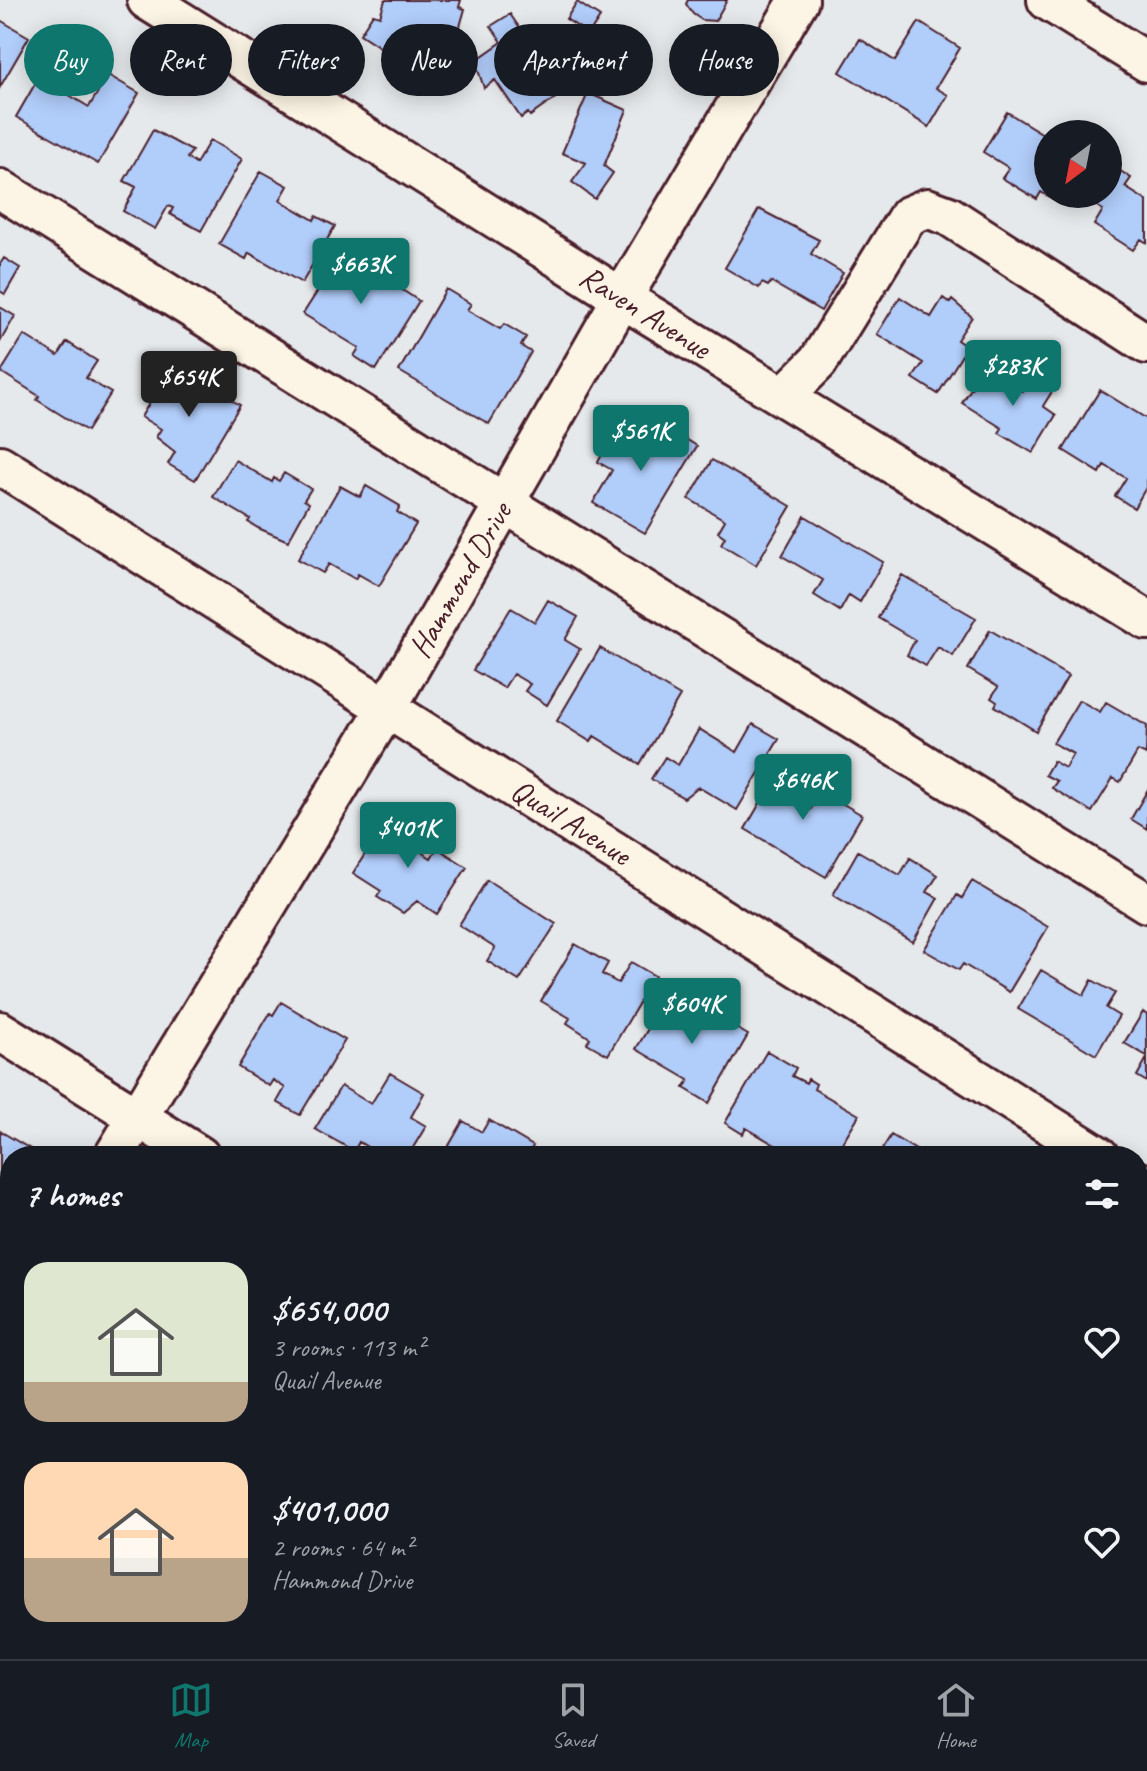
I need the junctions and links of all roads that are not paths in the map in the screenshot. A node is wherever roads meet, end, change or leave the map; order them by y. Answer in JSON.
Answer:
{"nodes":[{"id":1,"x":147,"y":0,"type":"edge"},
{"id":2,"x":799,"y":0,"type":"edge"},
{"id":3,"x":1047,"y":0,"type":"edge"},
{"id":4,"x":1147,"y":62,"type":"edge"},
{"id":5,"x":0,"y":189,"type":"edge"},
{"id":6,"x":622,"y":298,"type":"junction"},
{"id":7,"x":1147,"y":344,"type":"edge"},
{"id":8,"x":783,"y":397,"type":"junction"},
{"id":9,"x":0,"y":465,"type":"edge"},
{"id":10,"x":504,"y":504,"type":"junction"},
{"id":11,"x":1147,"y":620,"type":"edge"},
{"id":12,"x":388,"y":706,"type":"junction"},
{"id":13,"x":1147,"y":903,"type":"edge"},
{"id":14,"x":0,"y":1031,"type":"edge"},
{"id":15,"x":137,"y":1117,"type":"junction"},
{"id":16,"x":120,"y":1146,"type":"edge"},
{"id":17,"x":184,"y":1146,"type":"edge"},
{"id":18,"x":1083,"y":1146,"type":"edge"}],
"edges":[{"from":1,"to":6,"type":"street","name":"Raven Avenue"},
{"from":2,"to":6,"type":"street","name":"Hammond Drive"},
{"from":3,"to":4,"type":"street"},
{"from":5,"to":10,"type":"street"},
{"from":6,"to":8,"type":"street","name":"Raven Avenue"},
{"from":6,"to":10,"type":"street","name":"Hammond Drive"},
{"from":7,"to":8,"type":"street"},
{"from":8,"to":11,"type":"street","name":"Raven Avenue"},
{"from":9,"to":12,"type":"street","name":"Quail Avenue"},
{"from":10,"to":12,"type":"street","name":"Hammond Drive"},
{"from":10,"to":13,"type":"street"},
{"from":12,"to":15,"type":"street","name":"Hammond Drive"},
{"from":12,"to":18,"type":"street","name":"Quail Avenue"},
{"from":14,"to":15,"type":"street"},
{"from":15,"to":16,"type":"street","name":"Hammond Drive"},
{"from":15,"to":17,"type":"street"}]}
